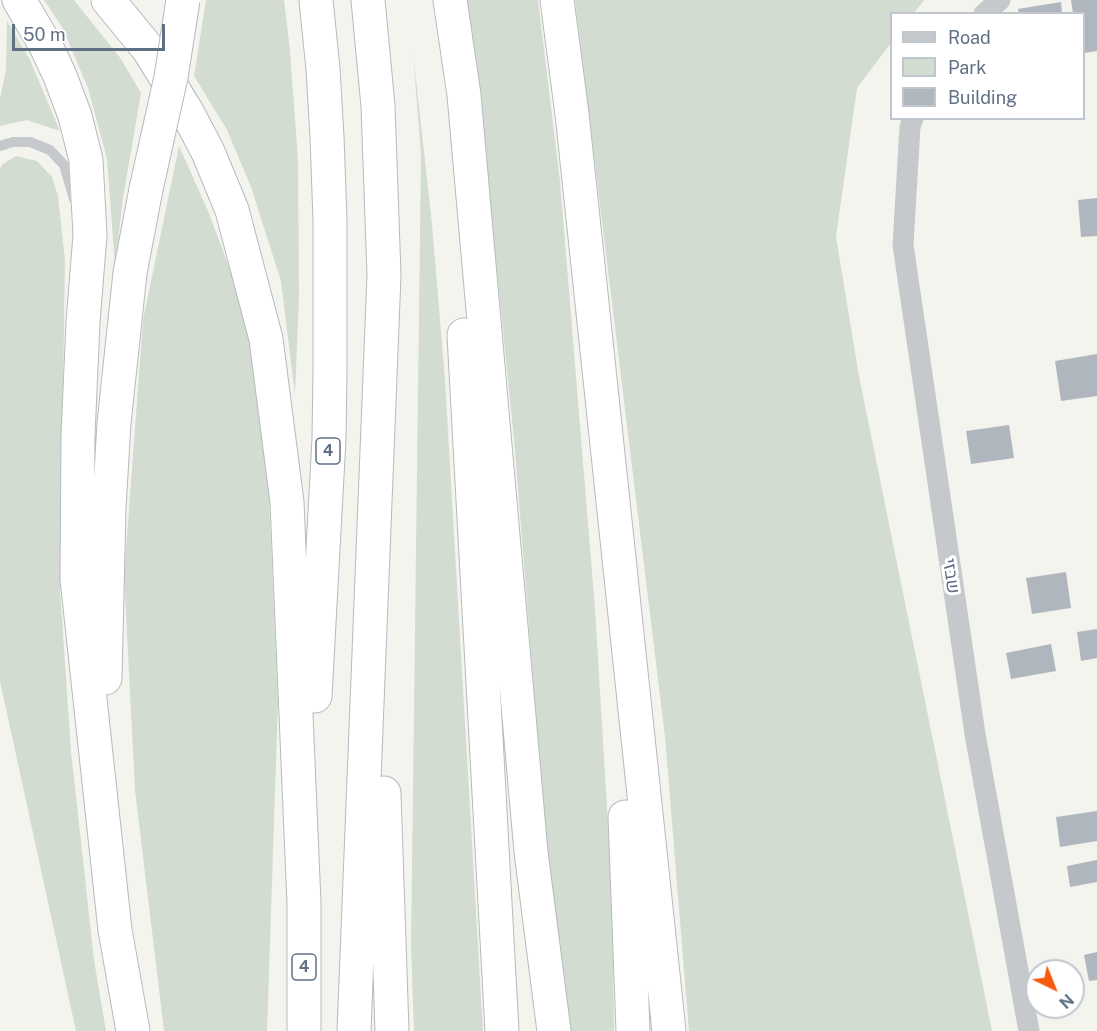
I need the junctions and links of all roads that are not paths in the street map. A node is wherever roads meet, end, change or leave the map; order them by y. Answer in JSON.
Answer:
{"nodes":[{"id":1,"x":19,"y":0,"type":"edge"},
{"id":2,"x":108,"y":0,"type":"edge"},
{"id":3,"x":183,"y":0,"type":"edge"},
{"id":4,"x":316,"y":0,"type":"edge"},
{"id":5,"x":368,"y":0,"type":"edge"},
{"id":6,"x":450,"y":0,"type":"edge"},
{"id":7,"x":557,"y":0,"type":"edge"},
{"id":8,"x":1000,"y":0,"type":"edge"},
{"id":9,"x":986,"y":12,"type":"edge"},
{"id":10,"x":464,"y":95,"type":"junction"},
{"id":11,"x":912,"y":120,"type":"edge"},
{"id":12,"x":0,"y":146,"type":"edge"},
{"id":13,"x":75,"y":206,"type":"dead end"},
{"id":14,"x":78,"y":230,"type":"dead end"},
{"id":15,"x":83,"y":322,"type":"junction"},
{"id":16,"x":609,"y":473,"type":"junction"},
{"id":17,"x":374,"y":536,"type":"junction"},
{"id":18,"x":106,"y":850,"type":"junction"},
{"id":19,"x":304,"y":903,"type":"junction"},
{"id":20,"x":133,"y":1031,"type":"edge"},
{"id":21,"x":304,"y":1031,"type":"edge"},
{"id":22,"x":354,"y":1031,"type":"edge"},
{"id":23,"x":392,"y":1031,"type":"edge"},
{"id":24,"x":502,"y":1031,"type":"edge"},
{"id":25,"x":554,"y":1031,"type":"edge"},
{"id":26,"x":633,"y":1031,"type":"edge"},
{"id":27,"x":669,"y":1031,"type":"edge"},
{"id":28,"x":1029,"y":1031,"type":"edge"}],
"edges":[{"from":1,"to":15,"type":"highway"},
{"from":2,"to":19,"type":"highway"},
{"from":3,"to":18,"type":"highway","bridge":true},
{"from":4,"to":19,"type":"highway","number":"4"},
{"from":5,"to":17,"type":"highway"},
{"from":6,"to":10,"type":"highway"},
{"from":7,"to":16,"type":"highway"},
{"from":8,"to":9,"type":"street"},
{"from":10,"to":24,"type":"highway"},
{"from":10,"to":25,"type":"highway"},
{"from":11,"to":28,"type":"street","name":"שבזי"},
{"from":12,"to":13,"type":"lane"},
{"from":14,"to":15,"type":"lane"},
{"from":15,"to":18,"type":"highway"},
{"from":16,"to":26,"type":"highway"},
{"from":16,"to":27,"type":"highway"},
{"from":17,"to":22,"type":"highway"},
{"from":17,"to":23,"type":"highway"},
{"from":18,"to":20,"type":"highway"},
{"from":19,"to":21,"type":"highway","number":"4"}]}
